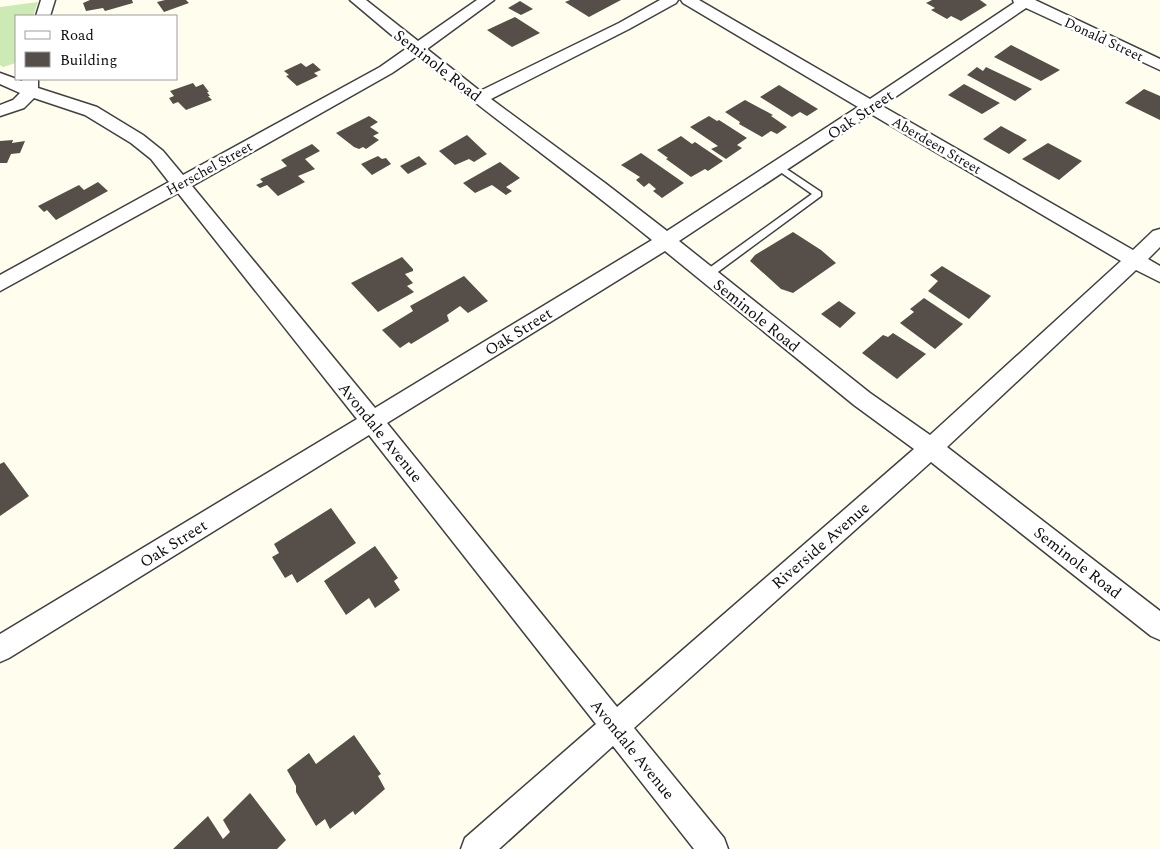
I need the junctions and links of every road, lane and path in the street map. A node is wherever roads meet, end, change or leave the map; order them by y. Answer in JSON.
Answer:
{"nodes":[{"id":1,"x":48,"y":0,"type":"edge"},
{"id":2,"x":357,"y":0,"type":"edge"},
{"id":3,"x":487,"y":0,"type":"edge"},
{"id":4,"x":670,"y":0,"type":"edge"},
{"id":5,"x":688,"y":0,"type":"edge"},
{"id":6,"x":1024,"y":1,"type":"edge"},
{"id":7,"x":42,"y":15,"type":"edge"},
{"id":8,"x":417,"y":49,"type":"junction"},
{"id":9,"x":1160,"y":65,"type":"edge"},
{"id":10,"x":0,"y":78,"type":"edge"},
{"id":11,"x":30,"y":85,"type":"edge"},
{"id":12,"x":479,"y":98,"type":"junction"},
{"id":13,"x":871,"y":106,"type":"junction"},
{"id":14,"x":0,"y":111,"type":"edge"},
{"id":15,"x":779,"y":167,"type":"junction"},
{"id":16,"x":180,"y":183,"type":"junction"},
{"id":17,"x":1160,"y":236,"type":"edge"},
{"id":18,"x":666,"y":241,"type":"junction"},
{"id":19,"x":1135,"y":260,"type":"junction"},
{"id":20,"x":708,"y":274,"type":"junction"},
{"id":21,"x":1160,"y":275,"type":"edge"},
{"id":22,"x":0,"y":284,"type":"edge"},
{"id":23,"x":372,"y":421,"type":"junction"},
{"id":24,"x":931,"y":448,"type":"junction"},
{"id":25,"x":1160,"y":627,"type":"edge"},
{"id":26,"x":0,"y":649,"type":"edge"},
{"id":27,"x":614,"y":726,"type":"junction"},
{"id":28,"x":476,"y":849,"type":"edge"},
{"id":29,"x":713,"y":849,"type":"edge"}],
"edges":[{"from":1,"to":7,"type":"street"},
{"from":2,"to":8,"type":"street","name":"Seminole Road"},
{"from":3,"to":8,"type":"street","name":"Herschel Street"},
{"from":4,"to":12,"type":"street"},
{"from":5,"to":13,"type":"street","name":"Aberdeen Street"},
{"from":6,"to":9,"type":"street","name":"Donald Street"},
{"from":6,"to":13,"type":"street","name":"Oak Street"},
{"from":8,"to":12,"type":"street","name":"Seminole Road"},
{"from":8,"to":16,"type":"street","name":"Herschel Street"},
{"from":10,"to":11,"type":"street","name":"Avondale Avenue"},
{"from":11,"to":14,"type":"street"},
{"from":11,"to":16,"type":"street","name":"Avondale Avenue"},
{"from":12,"to":18,"type":"street","name":"Seminole Road"},
{"from":13,"to":15,"type":"street","name":"Oak Street"},
{"from":13,"to":19,"type":"street","name":"Aberdeen Street"},
{"from":15,"to":18,"type":"street","name":"Oak Street"},
{"from":15,"to":20,"type":"lane"},
{"from":16,"to":22,"type":"street","name":"Herschel Street"},
{"from":16,"to":23,"type":"street","name":"Avondale Avenue"},
{"from":17,"to":19,"type":"street","name":"Riverside Avenue"},
{"from":18,"to":20,"type":"street","name":"Seminole Road"},
{"from":18,"to":23,"type":"street","name":"Oak Street"},
{"from":19,"to":21,"type":"street","name":"Aberdeen Street"},
{"from":19,"to":24,"type":"street","name":"Riverside Avenue"},
{"from":20,"to":24,"type":"street","name":"Seminole Road"},
{"from":23,"to":26,"type":"street","name":"Oak Street"},
{"from":23,"to":27,"type":"street","name":"Avondale Avenue"},
{"from":24,"to":25,"type":"street","name":"Seminole Road"},
{"from":24,"to":27,"type":"street","name":"Riverside Avenue"},
{"from":27,"to":28,"type":"street","name":"Riverside Avenue"},
{"from":27,"to":29,"type":"street","name":"Avondale Avenue"}]}
